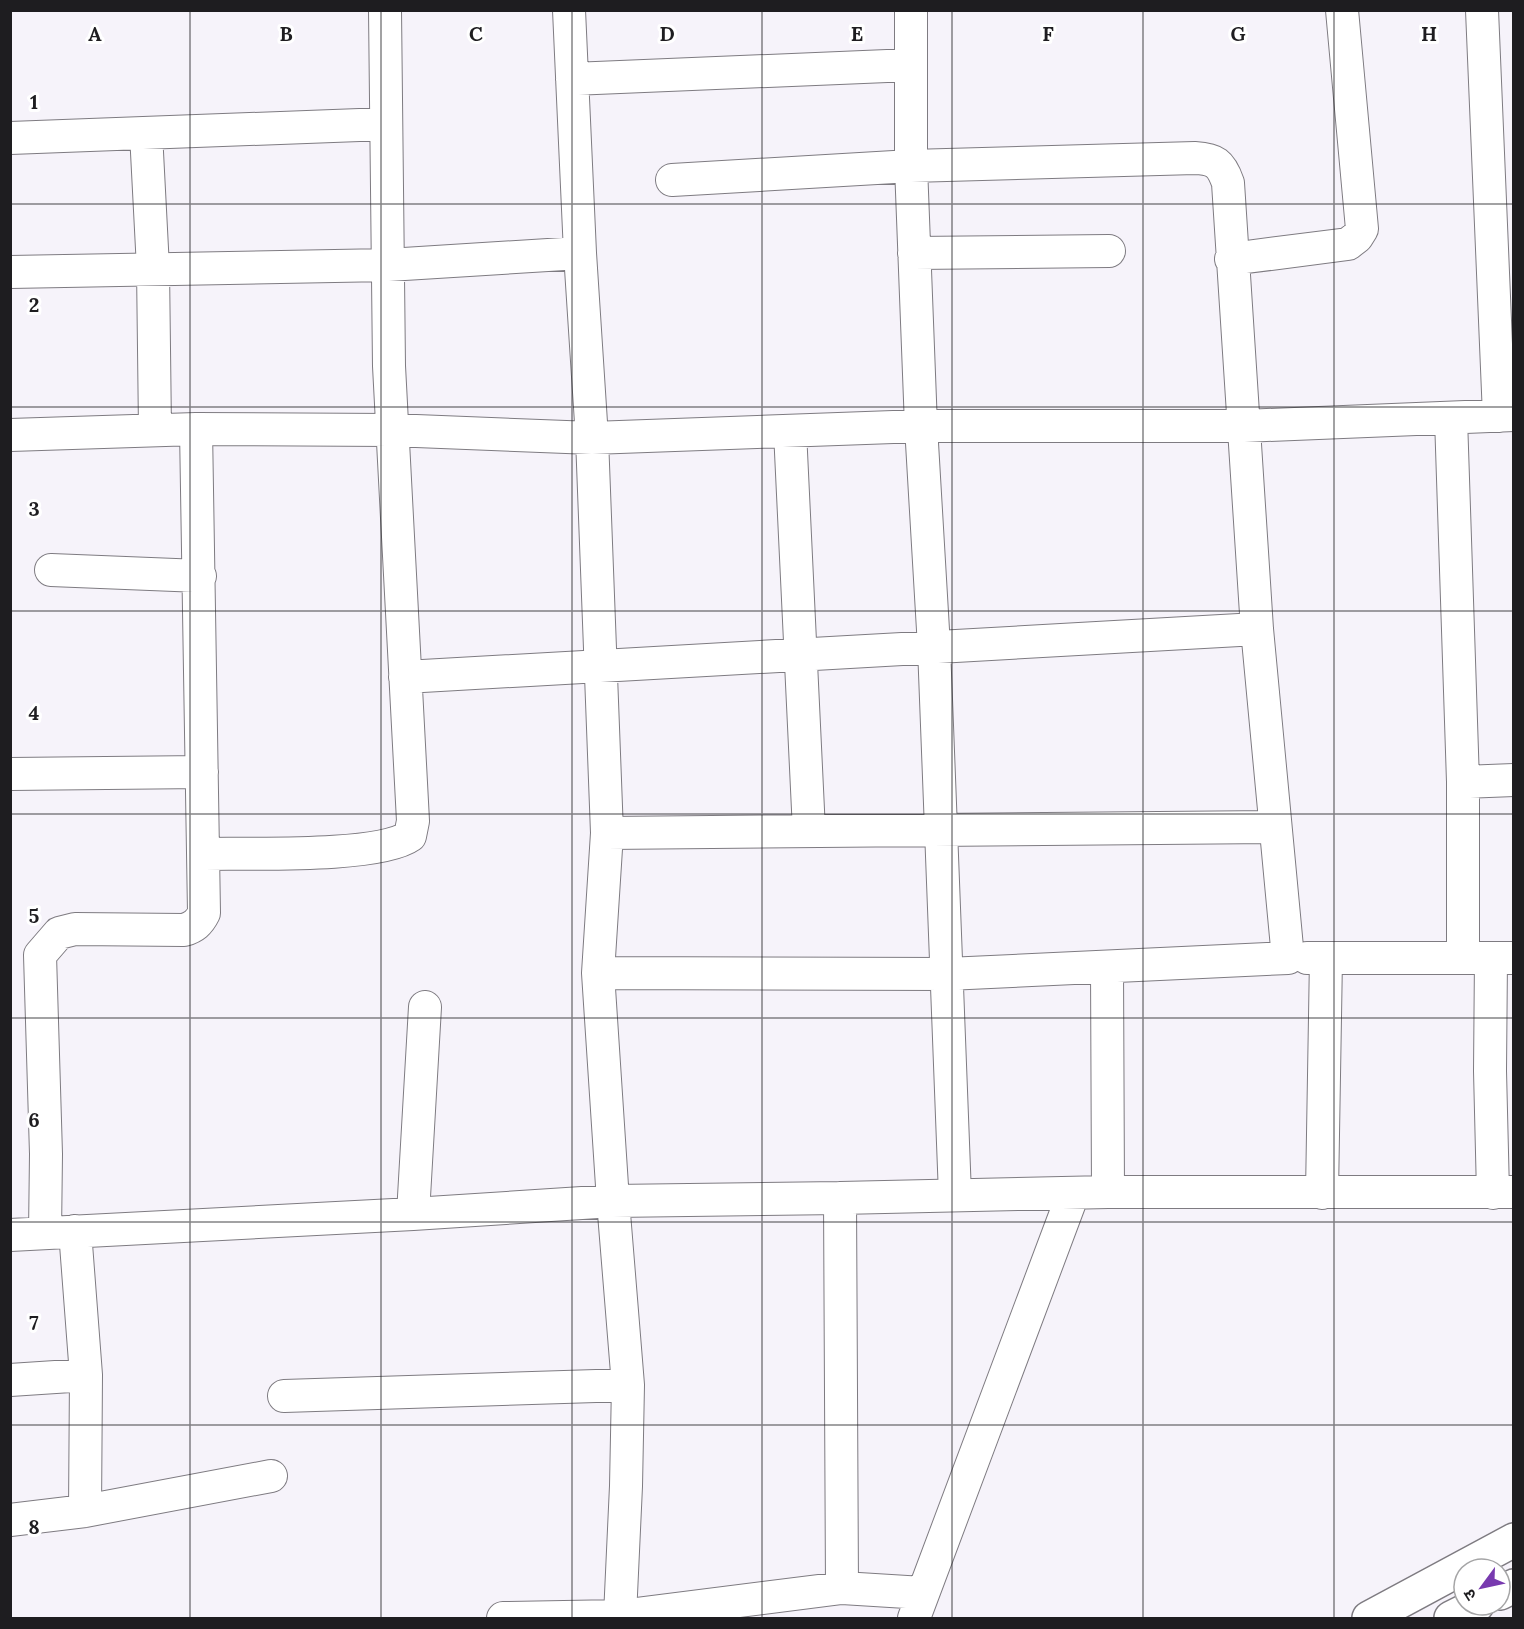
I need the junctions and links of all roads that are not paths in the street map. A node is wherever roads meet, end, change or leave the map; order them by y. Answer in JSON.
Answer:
{"nodes":[{"id":1,"x":385,"y":10,"type":"edge"},
{"id":2,"x":569,"y":10,"type":"edge"},
{"id":3,"x":911,"y":10,"type":"edge"},
{"id":4,"x":1342,"y":10,"type":"edge"},
{"id":5,"x":1482,"y":10,"type":"edge"},
{"id":6,"x":911,"y":65,"type":"junction"},
{"id":7,"x":572,"y":79,"type":"junction"},
{"id":8,"x":386,"y":124,"type":"junction"},
{"id":9,"x":146,"y":133,"type":"junction"},
{"id":10,"x":10,"y":138,"type":"edge"},
{"id":11,"x":911,"y":166,"type":"junction"},
{"id":12,"x":672,"y":180,"type":"dead end"},
{"id":13,"x":1109,"y":251,"type":"dead end"},
{"id":14,"x":914,"y":252,"type":"junction"},
{"id":15,"x":580,"y":254,"type":"junction"},
{"id":16,"x":1231,"y":259,"type":"junction"},
{"id":17,"x":387,"y":265,"type":"junction"},
{"id":18,"x":153,"y":268,"type":"junction"},
{"id":19,"x":10,"y":272,"type":"edge"},
{"id":20,"x":1506,"y":415,"type":"edge"},
{"id":21,"x":1451,"y":418,"type":"junction"},
{"id":22,"x":921,"y":426,"type":"junction"},
{"id":23,"x":1244,"y":426,"type":"junction"},
{"id":24,"x":196,"y":429,"type":"junction"},
{"id":25,"x":155,"y":430,"type":"junction"},
{"id":26,"x":391,"y":430,"type":"junction"},
{"id":27,"x":790,"y":431,"type":"junction"},
{"id":28,"x":10,"y":435,"type":"edge"},
{"id":29,"x":592,"y":438,"type":"junction"},
{"id":30,"x":51,"y":570,"type":"dead end"},
{"id":31,"x":200,"y":576,"type":"junction"},
{"id":32,"x":1257,"y":629,"type":"junction"},
{"id":33,"x":934,"y":647,"type":"junction"},
{"id":34,"x":800,"y":655,"type":"junction"},
{"id":35,"x":600,"y":666,"type":"junction"},
{"id":36,"x":405,"y":677,"type":"junction"},
{"id":37,"x":202,"y":772,"type":"junction"},
{"id":38,"x":10,"y":774,"type":"edge"},
{"id":39,"x":1514,"y":780,"type":"edge"},
{"id":40,"x":1463,"y":782,"type":"junction"},
{"id":41,"x":1275,"y":827,"type":"junction"},
{"id":42,"x":941,"y":830,"type":"junction"},
{"id":43,"x":809,"y":831,"type":"junction"},
{"id":44,"x":606,"y":832,"type":"junction"},
{"id":45,"x":204,"y":854,"type":"junction"},
{"id":46,"x":1288,"y":958,"type":"junction"},
{"id":47,"x":1326,"y":958,"type":"junction"},
{"id":48,"x":1489,"y":958,"type":"edge"},
{"id":49,"x":1107,"y":967,"type":"junction"},
{"id":50,"x":598,"y":973,"type":"junction"},
{"id":51,"x":947,"y":974,"type":"junction"},
{"id":52,"x":425,"y":1006,"type":"dead end"},
{"id":53,"x":1502,"y":1070,"type":"edge"},
{"id":54,"x":1108,"y":1192,"type":"junction"},
{"id":55,"x":1322,"y":1193,"type":"junction"},
{"id":56,"x":1503,"y":1193,"type":"edge"},
{"id":57,"x":1073,"y":1194,"type":"junction"},
{"id":58,"x":955,"y":1195,"type":"junction"},
{"id":59,"x":840,"y":1198,"type":"junction"},
{"id":60,"x":613,"y":1201,"type":"junction"},
{"id":61,"x":413,"y":1214,"type":"junction"},
{"id":62,"x":60,"y":1232,"type":"junction"},
{"id":63,"x":10,"y":1235,"type":"edge"},
{"id":64,"x":86,"y":1375,"type":"junction"},
{"id":65,"x":10,"y":1380,"type":"edge"},
{"id":66,"x":628,"y":1385,"type":"junction"},
{"id":67,"x":284,"y":1396,"type":"dead end"},
{"id":68,"x":271,"y":1476,"type":"dead end"},
{"id":69,"x":84,"y":1511,"type":"junction"},
{"id":70,"x":10,"y":1520,"type":"edge"},
{"id":71,"x":1514,"y":1540,"type":"edge"},
{"id":72,"x":842,"y":1588,"type":"junction"},
{"id":73,"x":919,"y":1606,"type":"edge"},
{"id":74,"x":608,"y":1617,"type":"edge"},
{"id":75,"x":503,"y":1618,"type":"edge"},
{"id":76,"x":1369,"y":1618,"type":"edge"}],
"edges":[{"from":1,"to":8,"type":"street"},
{"from":2,"to":7,"type":"street"},
{"from":3,"to":6,"type":"street"},
{"from":4,"to":16,"type":"street"},
{"from":5,"to":20,"type":"street"},
{"from":6,"to":7,"type":"street"},
{"from":6,"to":11,"type":"street"},
{"from":7,"to":15,"type":"street"},
{"from":8,"to":9,"type":"street"},
{"from":8,"to":17,"type":"street"},
{"from":9,"to":10,"type":"street"},
{"from":9,"to":18,"type":"street"},
{"from":11,"to":12,"type":"street"},
{"from":11,"to":14,"type":"street"},
{"from":11,"to":16,"type":"street"},
{"from":13,"to":14,"type":"street"},
{"from":14,"to":22,"type":"street"},
{"from":15,"to":17,"type":"street"},
{"from":15,"to":29,"type":"street"},
{"from":16,"to":23,"type":"street"},
{"from":17,"to":18,"type":"street"},
{"from":17,"to":26,"type":"street"},
{"from":18,"to":19,"type":"street"},
{"from":18,"to":25,"type":"street"},
{"from":20,"to":21,"type":"street"},
{"from":21,"to":23,"type":"street"},
{"from":21,"to":40,"type":"street"},
{"from":22,"to":23,"type":"street"},
{"from":22,"to":27,"type":"street"},
{"from":22,"to":33,"type":"street"},
{"from":23,"to":32,"type":"street"},
{"from":24,"to":25,"type":"street"},
{"from":24,"to":26,"type":"street"},
{"from":24,"to":31,"type":"street"},
{"from":25,"to":28,"type":"street"},
{"from":26,"to":29,"type":"street"},
{"from":26,"to":36,"type":"street"},
{"from":27,"to":29,"type":"street"},
{"from":27,"to":34,"type":"street"},
{"from":29,"to":35,"type":"street"},
{"from":30,"to":31,"type":"street"},
{"from":31,"to":37,"type":"street"},
{"from":32,"to":33,"type":"street"},
{"from":32,"to":41,"type":"street"},
{"from":33,"to":34,"type":"street"},
{"from":33,"to":42,"type":"street"},
{"from":34,"to":35,"type":"street"},
{"from":34,"to":43,"type":"street"},
{"from":35,"to":36,"type":"street"},
{"from":35,"to":44,"type":"street"},
{"from":36,"to":45,"type":"street"},
{"from":37,"to":38,"type":"street"},
{"from":37,"to":45,"type":"street"},
{"from":39,"to":40,"type":"street"},
{"from":40,"to":48,"type":"street"},
{"from":41,"to":42,"type":"street"},
{"from":41,"to":46,"type":"street"},
{"from":42,"to":43,"type":"street"},
{"from":42,"to":51,"type":"street"},
{"from":43,"to":44,"type":"street"},
{"from":44,"to":50,"type":"street"},
{"from":45,"to":62,"type":"street"},
{"from":46,"to":47,"type":"street"},
{"from":46,"to":49,"type":"street"},
{"from":47,"to":48,"type":"street"},
{"from":47,"to":55,"type":"street"},
{"from":48,"to":53,"type":"street"},
{"from":49,"to":51,"type":"street"},
{"from":49,"to":54,"type":"street"},
{"from":50,"to":51,"type":"street"},
{"from":50,"to":60,"type":"street"},
{"from":51,"to":58,"type":"street"},
{"from":52,"to":61,"type":"street"},
{"from":53,"to":56,"type":"street"},
{"from":54,"to":55,"type":"street"},
{"from":54,"to":57,"type":"street"},
{"from":55,"to":56,"type":"street"},
{"from":57,"to":58,"type":"street"},
{"from":57,"to":73,"type":"street"},
{"from":58,"to":59,"type":"street"},
{"from":59,"to":60,"type":"street"},
{"from":59,"to":72,"type":"street"},
{"from":60,"to":61,"type":"street"},
{"from":60,"to":66,"type":"street"},
{"from":61,"to":62,"type":"street"},
{"from":62,"to":63,"type":"street"},
{"from":62,"to":64,"type":"street"},
{"from":64,"to":65,"type":"street"},
{"from":64,"to":69,"type":"street"},
{"from":66,"to":67,"type":"street"},
{"from":66,"to":74,"type":"street"},
{"from":68,"to":69,"type":"street"},
{"from":69,"to":70,"type":"street"},
{"from":71,"to":76,"type":"main road"},
{"from":72,"to":73,"type":"street"},
{"from":72,"to":74,"type":"street"},
{"from":74,"to":75,"type":"street"}]}
